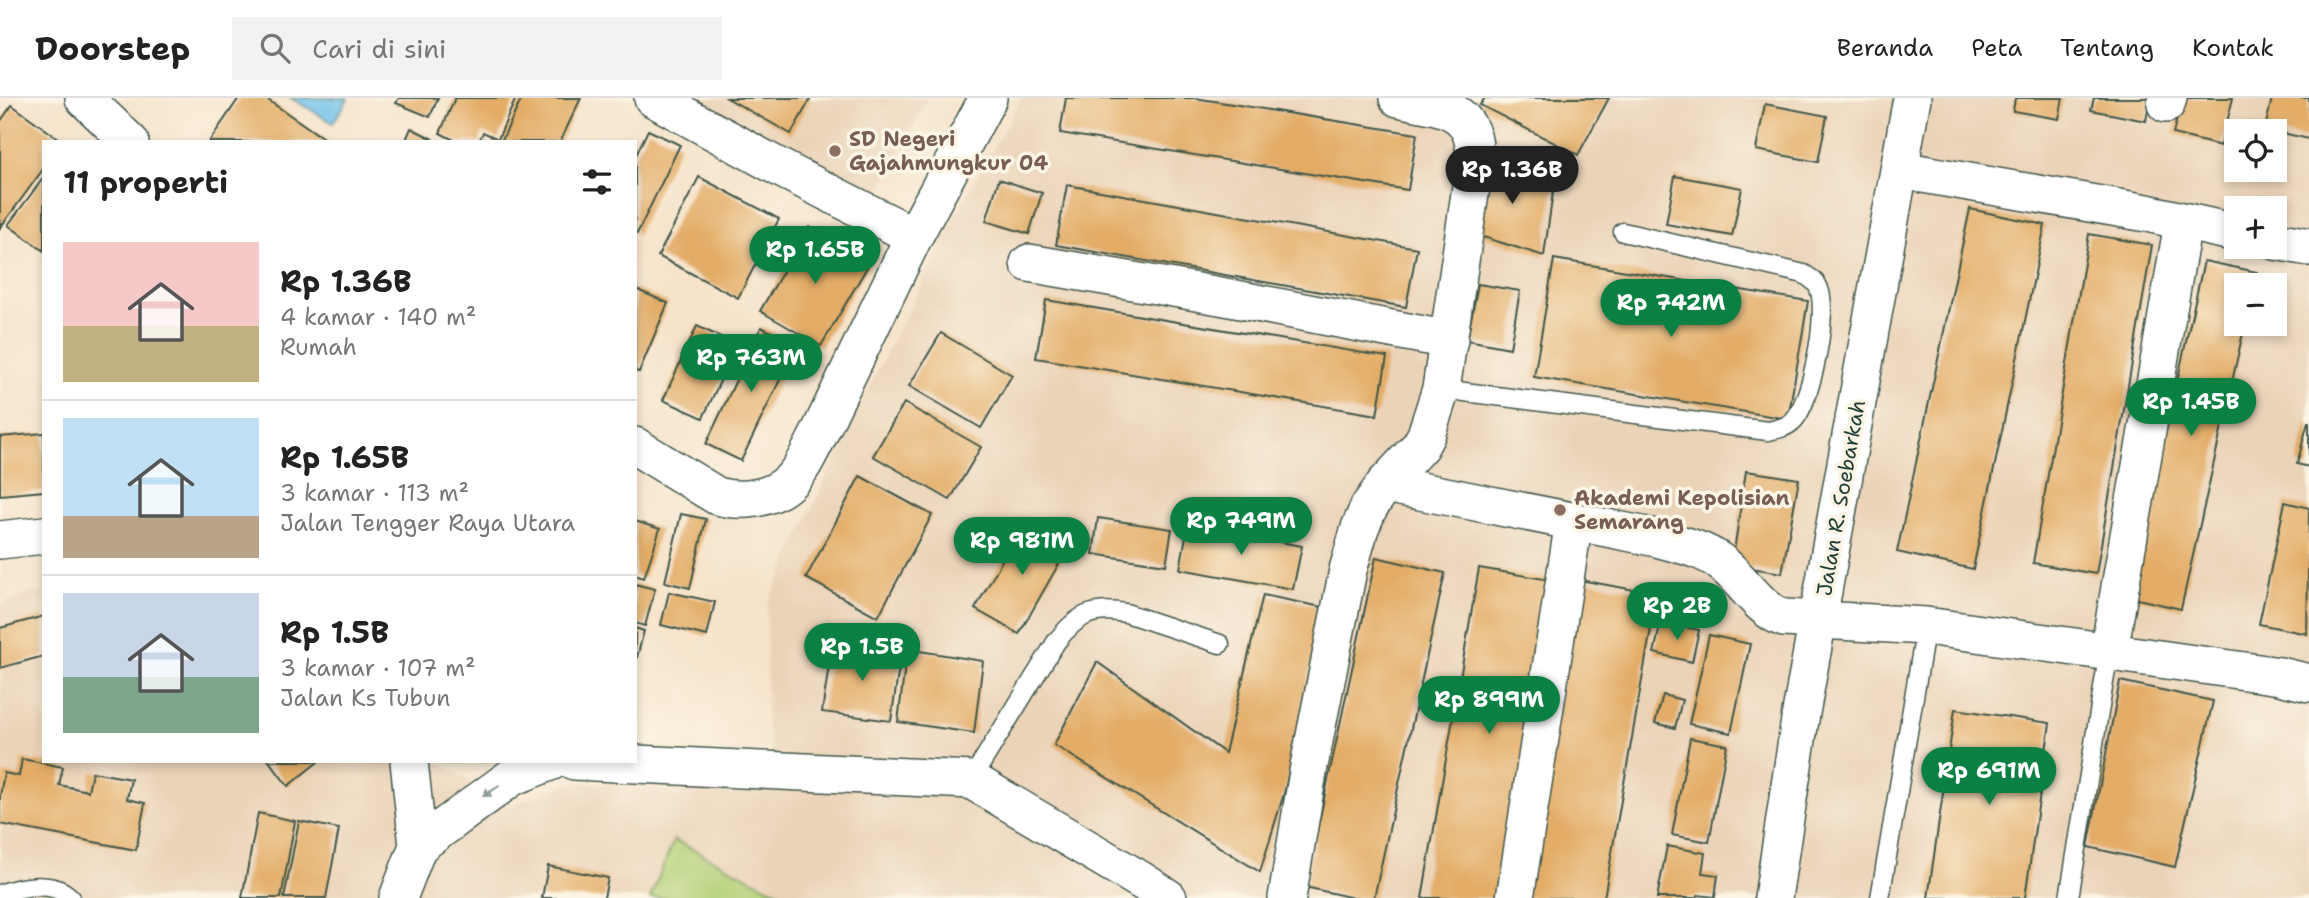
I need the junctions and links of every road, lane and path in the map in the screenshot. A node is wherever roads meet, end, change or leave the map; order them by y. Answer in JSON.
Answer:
{"nodes":[{"id":1,"x":84,"y":98,"type":"edge"},
{"id":2,"x":653,"y":98,"type":"edge"},
{"id":3,"x":1398,"y":98,"type":"edge"},
{"id":4,"x":1912,"y":98,"type":"edge"},
{"id":5,"x":980,"y":101,"type":"edge"},
{"id":6,"x":128,"y":140,"type":"edge"},
{"id":7,"x":1900,"y":170,"type":"junction"},
{"id":8,"x":2183,"y":223,"type":"junction"},
{"id":9,"x":2224,"y":231,"type":"edge"},
{"id":10,"x":1623,"y":232,"type":"dead end"},
{"id":11,"x":914,"y":236,"type":"junction"},
{"id":12,"x":1029,"y":263,"type":"dead end"},
{"id":13,"x":1449,"y":340,"type":"junction"},
{"id":14,"x":1441,"y":389,"type":"junction"},
{"id":15,"x":637,"y":447,"type":"edge"},
{"id":16,"x":1385,"y":484,"type":"junction"},
{"id":17,"x":1574,"y":522,"type":"junction"},
{"id":18,"x":42,"y":535,"type":"edge"},
{"id":19,"x":0,"y":540,"type":"edge"},
{"id":20,"x":1819,"y":620,"type":"junction"},
{"id":21,"x":1926,"y":626,"type":"junction"},
{"id":22,"x":1220,"y":644,"type":"dead end"},
{"id":23,"x":2109,"y":652,"type":"junction"},
{"id":24,"x":2309,"y":683,"type":"edge"},
{"id":25,"x":409,"y":763,"type":"edge"},
{"id":26,"x":547,"y":763,"type":"edge"},
{"id":27,"x":612,"y":763,"type":"edge"},
{"id":28,"x":971,"y":780,"type":"junction"},
{"id":29,"x":418,"y":846,"type":"junction"},
{"id":30,"x":0,"y":894,"type":"edge"},
{"id":31,"x":71,"y":898,"type":"edge"},
{"id":32,"x":398,"y":898,"type":"edge"},
{"id":33,"x":1168,"y":898,"type":"edge"},
{"id":34,"x":1287,"y":898,"type":"edge"},
{"id":35,"x":1515,"y":898,"type":"edge"},
{"id":36,"x":1773,"y":898,"type":"edge"},
{"id":37,"x":1880,"y":898,"type":"edge"},
{"id":38,"x":2069,"y":898,"type":"edge"}],
"edges":[{"from":1,"to":6,"type":"street"},
{"from":2,"to":11,"type":"street"},
{"from":3,"to":13,"type":"street"},
{"from":4,"to":7,"type":"street","name":"Jalan R. Soebarkah"},
{"from":5,"to":11,"type":"street"},
{"from":7,"to":8,"type":"street"},
{"from":7,"to":20,"type":"street","name":"Jalan R. Soebarkah"},
{"from":8,"to":9,"type":"street"},
{"from":8,"to":23,"type":"street"},
{"from":10,"to":14,"type":"lane"},
{"from":11,"to":15,"type":"street"},
{"from":12,"to":13,"type":"street"},
{"from":13,"to":14,"type":"street"},
{"from":14,"to":16,"type":"street"},
{"from":16,"to":17,"type":"street"},
{"from":16,"to":34,"type":"street"},
{"from":17,"to":20,"type":"street"},
{"from":17,"to":35,"type":"street"},
{"from":18,"to":19,"type":"street"},
{"from":20,"to":21,"type":"street"},
{"from":20,"to":36,"type":"street","name":"Jalan R. Soebarkah"},
{"from":21,"to":23,"type":"street"},
{"from":21,"to":37,"type":"lane"},
{"from":22,"to":28,"type":"lane"},
{"from":23,"to":24,"type":"street"},
{"from":23,"to":38,"type":"lane"},
{"from":25,"to":29,"type":"street"},
{"from":26,"to":29,"type":"street","one_way":true},
{"from":27,"to":28,"type":"street"},
{"from":28,"to":33,"type":"street"},
{"from":29,"to":32,"type":"street"},
{"from":30,"to":31,"type":"lane"}]}
